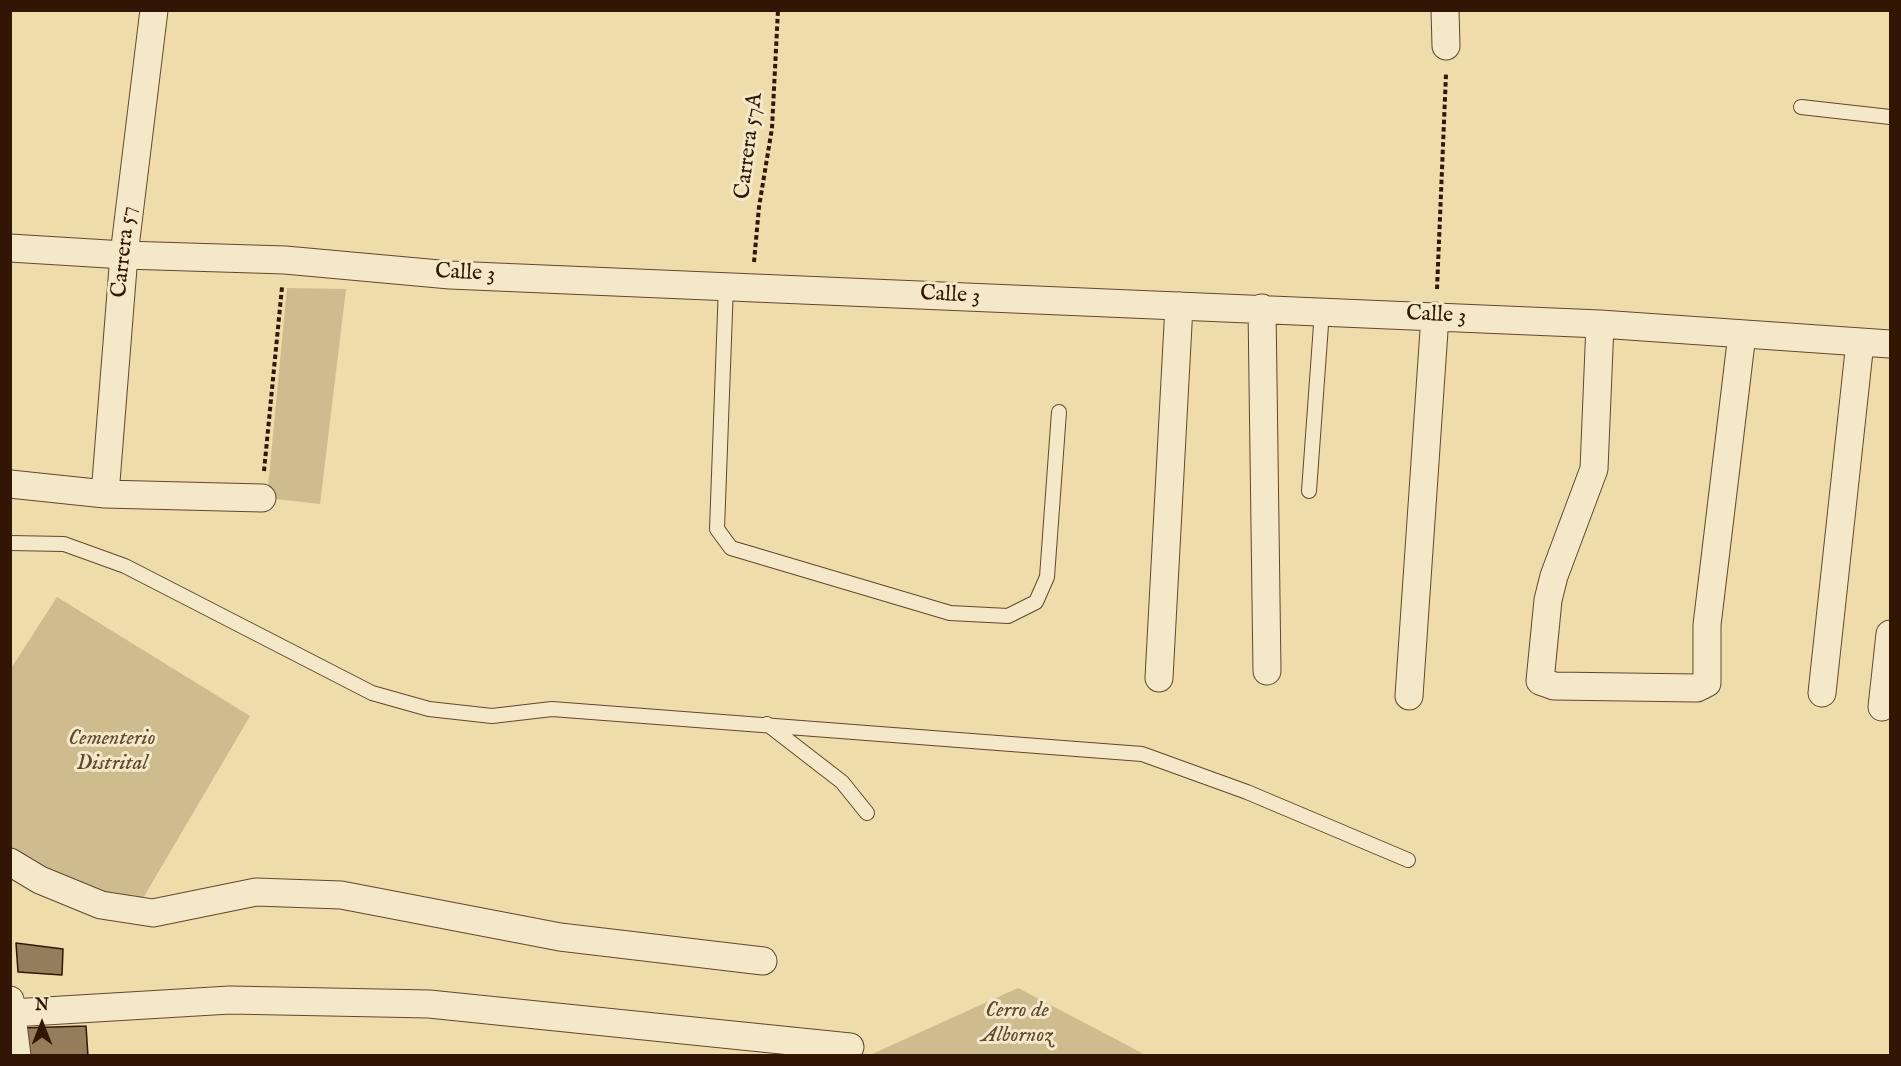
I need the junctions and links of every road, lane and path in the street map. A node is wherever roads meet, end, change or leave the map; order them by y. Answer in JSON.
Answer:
{"nodes":[{"id":1,"x":154,"y":10,"type":"edge"},
{"id":2,"x":778,"y":10,"type":"edge"},
{"id":3,"x":1445,"y":10,"type":"edge"},
{"id":4,"x":1446,"y":46,"type":"joint"},
{"id":5,"x":1800,"y":107,"type":"dead end"},
{"id":6,"x":1890,"y":117,"type":"edge"},
{"id":7,"x":10,"y":248,"type":"edge"},
{"id":8,"x":124,"y":255,"type":"junction"},
{"id":9,"x":285,"y":260,"type":"junction"},
{"id":10,"x":740,"y":286,"type":"junction"},
{"id":11,"x":1179,"y":306,"type":"junction"},
{"id":12,"x":1262,"y":308,"type":"junction"},
{"id":13,"x":1322,"y":311,"type":"junction"},
{"id":14,"x":1435,"y":316,"type":"junction"},
{"id":15,"x":1600,"y":324,"type":"junction"},
{"id":16,"x":1742,"y":334,"type":"junction"},
{"id":17,"x":1860,"y":342,"type":"junction"},
{"id":18,"x":1890,"y":344,"type":"edge"},
{"id":19,"x":1059,"y":412,"type":"dead end"},
{"id":20,"x":10,"y":484,"type":"edge"},
{"id":21,"x":1309,"y":491,"type":"dead end"},
{"id":22,"x":105,"y":495,"type":"junction"},
{"id":23,"x":262,"y":498,"type":"joint"},
{"id":24,"x":10,"y":543,"type":"edge"},
{"id":25,"x":1890,"y":634,"type":"edge"},
{"id":26,"x":1267,"y":671,"type":"dead end"},
{"id":27,"x":1160,"y":678,"type":"dead end"},
{"id":28,"x":1822,"y":693,"type":"dead end"},
{"id":29,"x":1409,"y":696,"type":"dead end"},
{"id":30,"x":1882,"y":707,"type":"dead end"},
{"id":31,"x":767,"y":724,"type":"junction"},
{"id":32,"x":867,"y":813,"type":"dead end"},
{"id":33,"x":1408,"y":860,"type":"dead end"},
{"id":34,"x":10,"y":862,"type":"edge"},
{"id":35,"x":764,"y":961,"type":"dead end"},
{"id":36,"x":11,"y":1007,"type":"edge"},
{"id":37,"x":850,"y":1047,"type":"dead end"},
{"id":38,"x":17,"y":1056,"type":"edge"}],
"edges":[{"from":1,"to":8,"type":"street","name":"Carrera 57"},
{"from":2,"to":10,"type":"path","name":"Carrera 57A"},
{"from":3,"to":4,"type":"street"},
{"from":4,"to":14,"type":"path"},
{"from":5,"to":6,"type":"lane"},
{"from":7,"to":8,"type":"street","name":"Calle 3"},
{"from":8,"to":9,"type":"street","name":"Calle 3"},
{"from":8,"to":22,"type":"street","name":"Carrera 57"},
{"from":9,"to":10,"type":"street","name":"Calle 3"},
{"from":9,"to":23,"type":"path"},
{"from":10,"to":11,"type":"street","name":"Calle 3"},
{"from":10,"to":19,"type":"lane"},
{"from":11,"to":12,"type":"street","name":"Calle 3"},
{"from":11,"to":27,"type":"street"},
{"from":12,"to":13,"type":"street","name":"Calle 3"},
{"from":12,"to":26,"type":"street"},
{"from":13,"to":14,"type":"street","name":"Calle 3"},
{"from":13,"to":21,"type":"lane"},
{"from":14,"to":15,"type":"street","name":"Calle 3"},
{"from":14,"to":29,"type":"street"},
{"from":15,"to":16,"type":"street","name":"Calle 3"},
{"from":15,"to":16,"type":"street"},
{"from":16,"to":17,"type":"street","name":"Calle 3"},
{"from":17,"to":18,"type":"street","name":"Calle 3"},
{"from":17,"to":28,"type":"street"},
{"from":20,"to":22,"type":"street"},
{"from":22,"to":23,"type":"street"},
{"from":24,"to":31,"type":"lane"},
{"from":25,"to":30,"type":"street"},
{"from":31,"to":32,"type":"lane"},
{"from":31,"to":33,"type":"lane"},
{"from":34,"to":35,"type":"street"},
{"from":36,"to":37,"type":"street"},
{"from":36,"to":38,"type":"street"}]}
